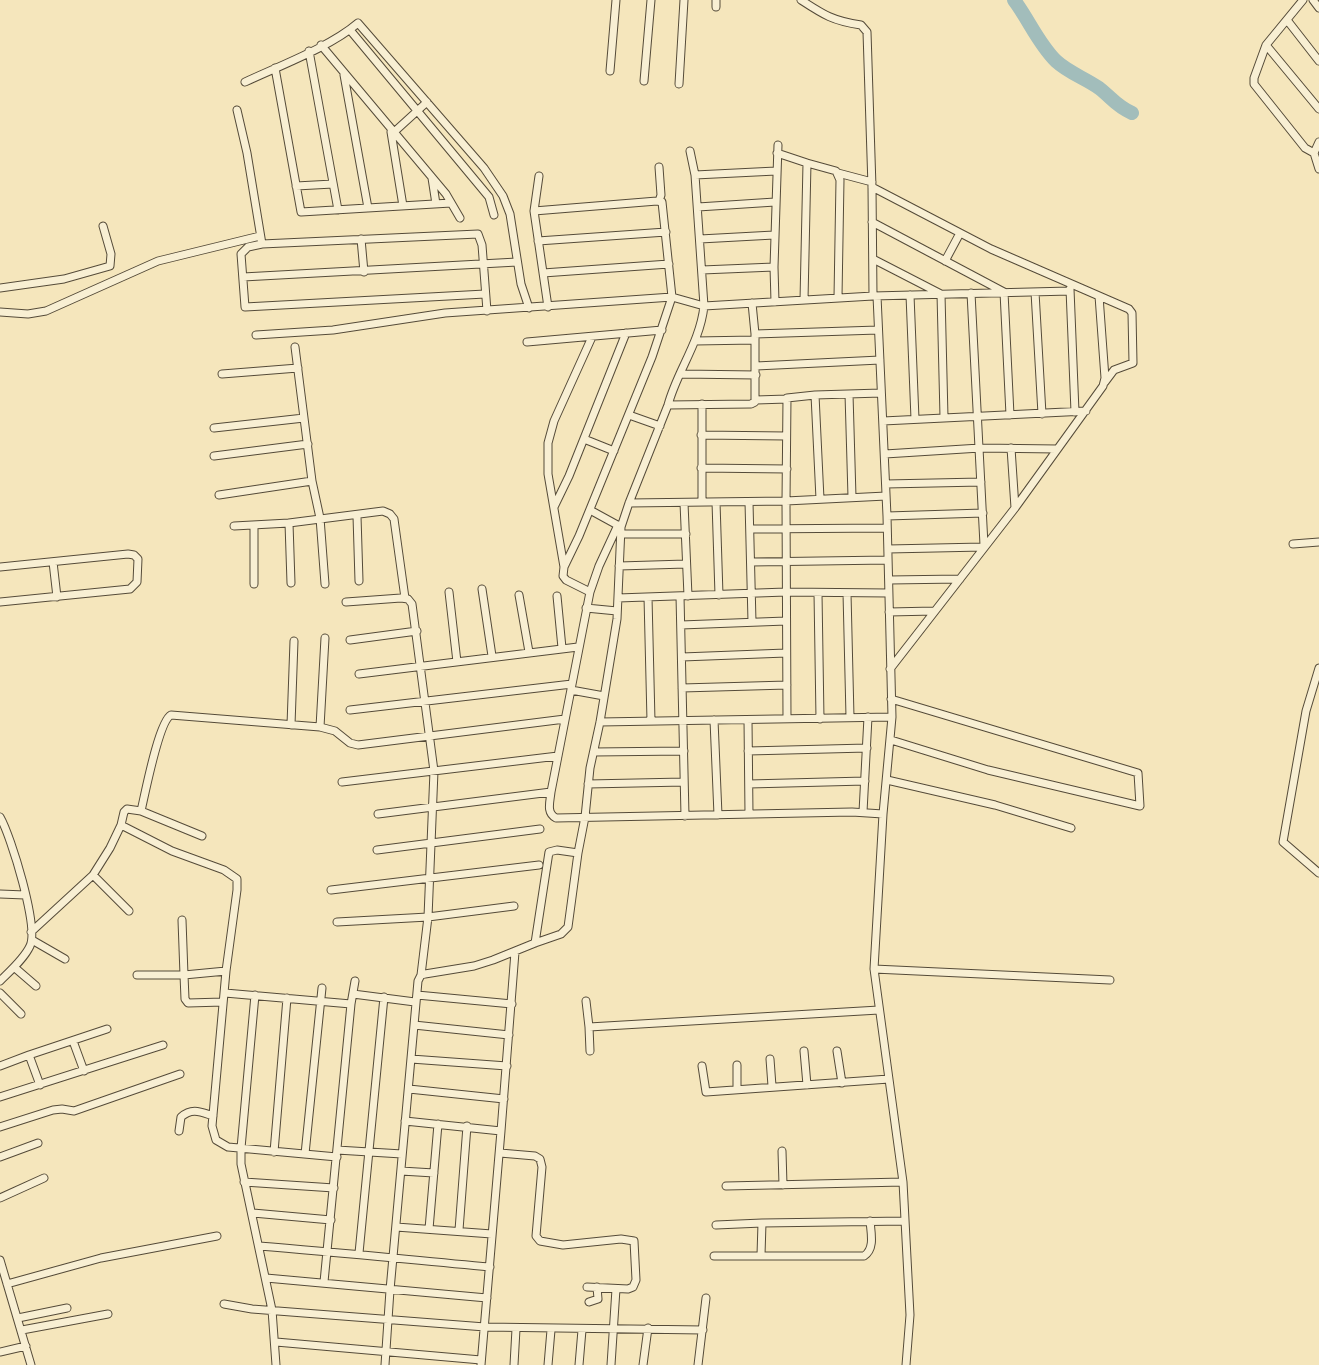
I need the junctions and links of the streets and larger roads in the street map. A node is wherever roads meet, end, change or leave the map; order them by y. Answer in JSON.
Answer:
{"nodes":[{"id":1,"x":616,"y":0,"type":"edge"},
{"id":2,"x":651,"y":0,"type":"edge"},
{"id":3,"x":684,"y":0,"type":"edge"},
{"id":4,"x":801,"y":0,"type":"edge"},
{"id":5,"x":1303,"y":0,"type":"edge"},
{"id":6,"x":1313,"y":0,"type":"edge"},
{"id":7,"x":1319,"y":8,"type":"edge"},
{"id":8,"x":1287,"y":20,"type":"junction"},
{"id":9,"x":350,"y":30,"type":"junction"},
{"id":10,"x":321,"y":45,"type":"junction"},
{"id":11,"x":1266,"y":45,"type":"junction"},
{"id":12,"x":309,"y":51,"type":"junction"},
{"id":13,"x":1319,"y":61,"type":"edge"},
{"id":14,"x":275,"y":68,"type":"junction"},
{"id":15,"x":610,"y":71,"type":"dead end"},
{"id":16,"x":343,"y":72,"type":"junction"},
{"id":17,"x":644,"y":81,"type":"dead end"},
{"id":18,"x":245,"y":82,"type":"dead end"},
{"id":19,"x":679,"y":84,"type":"dead end"},
{"id":20,"x":427,"y":102,"type":"junction"},
{"id":21,"x":1319,"y":109,"type":"edge"},
{"id":22,"x":237,"y":110,"type":"dead end"},
{"id":23,"x":417,"y":111,"type":"junction"},
{"id":24,"x":392,"y":131,"type":"junction"},
{"id":25,"x":1319,"y":142,"type":"edge"},
{"id":26,"x":778,"y":145,"type":"dead end"},
{"id":27,"x":690,"y":151,"type":"dead end"},
{"id":28,"x":777,"y":153,"type":"junction"},
{"id":29,"x":1314,"y":153,"type":"junction"},
{"id":30,"x":807,"y":163,"type":"junction"},
{"id":31,"x":659,"y":166,"type":"dead end"},
{"id":32,"x":1319,"y":169,"type":"edge"},
{"id":33,"x":776,"y":171,"type":"junction"},
{"id":34,"x":838,"y":173,"type":"junction"},
{"id":35,"x":695,"y":175,"type":"junction"},
{"id":36,"x":539,"y":176,"type":"dead end"},
{"id":37,"x":432,"y":178,"type":"junction"},
{"id":38,"x":333,"y":183,"type":"junction"},
{"id":39,"x":872,"y":184,"type":"junction"},
{"id":40,"x":296,"y":186,"type":"junction"},
{"id":41,"x":659,"y":201,"type":"junction"},
{"id":42,"x":775,"y":202,"type":"junction"},
{"id":43,"x":452,"y":203,"type":"junction"},
{"id":44,"x":436,"y":204,"type":"junction"},
{"id":45,"x":403,"y":206,"type":"junction"},
{"id":46,"x":698,"y":207,"type":"junction"},
{"id":47,"x":368,"y":208,"type":"junction"},
{"id":48,"x":338,"y":210,"type":"junction"},
{"id":49,"x":534,"y":212,"type":"junction"},
{"id":50,"x":494,"y":214,"type":"dead end"},
{"id":51,"x":460,"y":218,"type":"dead end"},
{"id":52,"x":872,"y":222,"type":"junction"},
{"id":53,"x":103,"y":226,"type":"dead end"},
{"id":54,"x":666,"y":232,"type":"junction"},
{"id":55,"x":960,"y":233,"type":"junction"},
{"id":56,"x":774,"y":235,"type":"junction"},
{"id":57,"x":260,"y":236,"type":"junction"},
{"id":58,"x":361,"y":239,"type":"junction"},
{"id":59,"x":700,"y":239,"type":"junction"},
{"id":60,"x":538,"y":241,"type":"junction"},
{"id":61,"x":262,"y":244,"type":"junction"},
{"id":62,"x":873,"y":259,"type":"junction"},
{"id":63,"x":945,"y":261,"type":"junction"},
{"id":64,"x":517,"y":262,"type":"junction"},
{"id":65,"x":484,"y":263,"type":"junction"},
{"id":66,"x":669,"y":264,"type":"junction"},
{"id":67,"x":774,"y":267,"type":"junction"},
{"id":68,"x":702,"y":270,"type":"junction"},
{"id":69,"x":364,"y":272,"type":"junction"},
{"id":70,"x":543,"y":273,"type":"junction"},
{"id":71,"x":243,"y":277,"type":"junction"},
{"id":72,"x":1070,"y":287,"type":"junction"},
{"id":73,"x":0,"y":288,"type":"edge"},
{"id":74,"x":1035,"y":291,"type":"junction"},
{"id":75,"x":1005,"y":292,"type":"junction"},
{"id":76,"x":971,"y":293,"type":"junction"},
{"id":77,"x":485,"y":294,"type":"junction"},
{"id":78,"x":941,"y":294,"type":"junction"},
{"id":79,"x":910,"y":295,"type":"junction"},
{"id":80,"x":875,"y":296,"type":"junction"},
{"id":81,"x":1100,"y":296,"type":"junction"},
{"id":82,"x":672,"y":297,"type":"junction"},
{"id":83,"x":838,"y":297,"type":"junction"},
{"id":84,"x":804,"y":300,"type":"junction"},
{"id":85,"x":775,"y":302,"type":"junction"},
{"id":86,"x":752,"y":303,"type":"junction"},
{"id":87,"x":704,"y":306,"type":"junction"},
{"id":88,"x":548,"y":307,"type":"junction"},
{"id":89,"x":529,"y":308,"type":"junction"},
{"id":90,"x":487,"y":311,"type":"junction"},
{"id":91,"x":0,"y":312,"type":"edge"},
{"id":92,"x":662,"y":330,"type":"junction"},
{"id":93,"x":878,"y":330,"type":"junction"},
{"id":94,"x":626,"y":333,"type":"junction"},
{"id":95,"x":256,"y":335,"type":"dead end"},
{"id":96,"x":592,"y":337,"type":"junction"},
{"id":97,"x":755,"y":337,"type":"junction"},
{"id":98,"x":695,"y":341,"type":"junction"},
{"id":99,"x":527,"y":342,"type":"dead end"},
{"id":100,"x":295,"y":347,"type":"dead end"},
{"id":101,"x":880,"y":360,"type":"junction"},
{"id":102,"x":756,"y":366,"type":"junction"},
{"id":103,"x":298,"y":368,"type":"junction"},
{"id":104,"x":222,"y":374,"type":"dead end"},
{"id":105,"x":682,"y":374,"type":"junction"},
{"id":106,"x":756,"y":375,"type":"junction"},
{"id":107,"x":1104,"y":383,"type":"junction"},
{"id":108,"x":881,"y":393,"type":"junction"},
{"id":109,"x":849,"y":394,"type":"junction"},
{"id":110,"x":815,"y":395,"type":"junction"},
{"id":111,"x":787,"y":399,"type":"junction"},
{"id":112,"x":756,"y":400,"type":"junction"},
{"id":113,"x":702,"y":404,"type":"junction"},
{"id":114,"x":668,"y":405,"type":"junction"},
{"id":115,"x":1086,"y":411,"type":"junction"},
{"id":116,"x":1075,"y":412,"type":"junction"},
{"id":117,"x":629,"y":414,"type":"junction"},
{"id":118,"x":1042,"y":414,"type":"junction"},
{"id":119,"x":1010,"y":416,"type":"junction"},
{"id":120,"x":945,"y":417,"type":"junction"},
{"id":121,"x":978,"y":417,"type":"junction"},
{"id":122,"x":304,"y":418,"type":"junction"},
{"id":123,"x":915,"y":419,"type":"junction"},
{"id":124,"x":883,"y":421,"type":"junction"},
{"id":125,"x":660,"y":426,"type":"junction"},
{"id":126,"x":214,"y":428,"type":"dead end"},
{"id":127,"x":701,"y":435,"type":"junction"},
{"id":128,"x":786,"y":436,"type":"junction"},
{"id":129,"x":584,"y":439,"type":"junction"},
{"id":130,"x":308,"y":444,"type":"junction"},
{"id":131,"x":980,"y":448,"type":"junction"},
{"id":132,"x":1011,"y":448,"type":"junction"},
{"id":133,"x":1057,"y":449,"type":"junction"},
{"id":134,"x":614,"y":451,"type":"junction"},
{"id":135,"x":885,"y":454,"type":"junction"},
{"id":136,"x":214,"y":456,"type":"dead end"},
{"id":137,"x":701,"y":468,"type":"junction"},
{"id":138,"x":787,"y":469,"type":"junction"},
{"id":139,"x":312,"y":481,"type":"junction"},
{"id":140,"x":981,"y":482,"type":"junction"},
{"id":141,"x":886,"y":484,"type":"junction"},
{"id":142,"x":219,"y":495,"type":"dead end"},
{"id":143,"x":886,"y":496,"type":"junction"},
{"id":144,"x":852,"y":497,"type":"junction"},
{"id":145,"x":820,"y":499,"type":"junction"},
{"id":146,"x":786,"y":501,"type":"junction"},
{"id":147,"x":702,"y":502,"type":"junction"},
{"id":148,"x":716,"y":502,"type":"junction"},
{"id":149,"x":749,"y":502,"type":"junction"},
{"id":150,"x":629,"y":503,"type":"junction"},
{"id":151,"x":684,"y":503,"type":"junction"},
{"id":152,"x":554,"y":507,"type":"junction"},
{"id":153,"x":1015,"y":508,"type":"junction"},
{"id":154,"x":590,"y":510,"type":"junction"},
{"id":155,"x":983,"y":513,"type":"junction"},
{"id":156,"x":357,"y":516,"type":"junction"},
{"id":157,"x":887,"y":516,"type":"junction"},
{"id":158,"x":320,"y":518,"type":"junction"},
{"id":159,"x":289,"y":523,"type":"junction"},
{"id":160,"x":234,"y":526,"type":"dead end"},
{"id":161,"x":254,"y":526,"type":"junction"},
{"id":162,"x":786,"y":528,"type":"junction"},
{"id":163,"x":887,"y":528,"type":"junction"},
{"id":164,"x":620,"y":529,"type":"junction"},
{"id":165,"x":750,"y":529,"type":"junction"},
{"id":166,"x":686,"y":534,"type":"junction"},
{"id":167,"x":1319,"y":542,"type":"edge"},
{"id":168,"x":1293,"y":544,"type":"dead end"},
{"id":169,"x":984,"y":546,"type":"junction"},
{"id":170,"x":888,"y":549,"type":"junction"},
{"id":171,"x":888,"y":560,"type":"junction"},
{"id":172,"x":786,"y":561,"type":"junction"},
{"id":173,"x":53,"y":562,"type":"junction"},
{"id":174,"x":751,"y":562,"type":"junction"},
{"id":175,"x":686,"y":564,"type":"junction"},
{"id":176,"x":619,"y":566,"type":"junction"},
{"id":177,"x":0,"y":567,"type":"edge"},
{"id":178,"x":564,"y":567,"type":"junction"},
{"id":179,"x":960,"y":579,"type":"junction"},
{"id":180,"x":889,"y":580,"type":"junction"},
{"id":181,"x":359,"y":581,"type":"dead end"},
{"id":182,"x":291,"y":583,"type":"dead end"},
{"id":183,"x":254,"y":584,"type":"dead end"},
{"id":184,"x":325,"y":584,"type":"dead end"},
{"id":185,"x":482,"y":589,"type":"dead end"},
{"id":186,"x":448,"y":591,"type":"dead end"},
{"id":187,"x":590,"y":592,"type":"junction"},
{"id":188,"x":786,"y":592,"type":"junction"},
{"id":189,"x":818,"y":593,"type":"junction"},
{"id":190,"x":847,"y":593,"type":"junction"},
{"id":191,"x":888,"y":593,"type":"junction"},
{"id":192,"x":752,"y":594,"type":"junction"},
{"id":193,"x":519,"y":595,"type":"dead end"},
{"id":194,"x":719,"y":595,"type":"junction"},
{"id":195,"x":557,"y":596,"type":"dead end"},
{"id":196,"x":684,"y":596,"type":"junction"},
{"id":197,"x":57,"y":597,"type":"junction"},
{"id":198,"x":648,"y":597,"type":"junction"},
{"id":199,"x":405,"y":598,"type":"junction"},
{"id":200,"x":618,"y":598,"type":"junction"},
{"id":201,"x":0,"y":602,"type":"edge"},
{"id":202,"x":346,"y":602,"type":"dead end"},
{"id":203,"x":586,"y":608,"type":"junction"},
{"id":204,"x":617,"y":611,"type":"junction"},
{"id":205,"x":934,"y":611,"type":"junction"},
{"id":206,"x":889,"y":612,"type":"junction"},
{"id":207,"x":786,"y":621,"type":"junction"},
{"id":208,"x":752,"y":622,"type":"junction"},
{"id":209,"x":681,"y":625,"type":"junction"},
{"id":210,"x":417,"y":631,"type":"junction"},
{"id":211,"x":325,"y":638,"type":"dead end"},
{"id":212,"x":350,"y":640,"type":"dead end"},
{"id":213,"x":294,"y":641,"type":"dead end"},
{"id":214,"x":578,"y":647,"type":"junction"},
{"id":215,"x":562,"y":648,"type":"junction"},
{"id":216,"x":529,"y":652,"type":"junction"},
{"id":217,"x":786,"y":652,"type":"junction"},
{"id":218,"x":492,"y":656,"type":"junction"},
{"id":219,"x":681,"y":657,"type":"junction"},
{"id":220,"x":457,"y":662,"type":"junction"},
{"id":221,"x":420,"y":666,"type":"junction"},
{"id":222,"x":1319,"y":668,"type":"edge"},
{"id":223,"x":890,"y":669,"type":"junction"},
{"id":224,"x":360,"y":674,"type":"dead end"},
{"id":225,"x":787,"y":685,"type":"junction"},
{"id":226,"x":572,"y":687,"type":"junction"},
{"id":227,"x":682,"y":688,"type":"junction"},
{"id":228,"x":604,"y":696,"type":"junction"},
{"id":229,"x":891,"y":699,"type":"junction"},
{"id":230,"x":425,"y":700,"type":"junction"},
{"id":231,"x":350,"y":710,"type":"dead end"},
{"id":232,"x":850,"y":717,"type":"junction"},
{"id":233,"x":868,"y":717,"type":"junction"},
{"id":234,"x":892,"y":717,"type":"junction"},
{"id":235,"x":565,"y":719,"type":"junction"},
{"id":236,"x":787,"y":719,"type":"junction"},
{"id":237,"x":820,"y":719,"type":"junction"},
{"id":238,"x":714,"y":720,"type":"junction"},
{"id":239,"x":748,"y":720,"type":"junction"},
{"id":240,"x":651,"y":721,"type":"junction"},
{"id":241,"x":683,"y":721,"type":"junction"},
{"id":242,"x":600,"y":722,"type":"junction"},
{"id":243,"x":291,"y":725,"type":"junction"},
{"id":244,"x":320,"y":727,"type":"junction"},
{"id":245,"x":431,"y":736,"type":"junction"},
{"id":246,"x":891,"y":740,"type":"junction"},
{"id":247,"x":867,"y":748,"type":"junction"},
{"id":248,"x":684,"y":751,"type":"junction"},
{"id":249,"x":748,"y":751,"type":"junction"},
{"id":250,"x":594,"y":753,"type":"junction"},
{"id":251,"x":558,"y":756,"type":"junction"},
{"id":252,"x":435,"y":771,"type":"junction"},
{"id":253,"x":865,"y":780,"type":"junction"},
{"id":254,"x":887,"y":780,"type":"junction"},
{"id":255,"x":342,"y":782,"type":"dead end"},
{"id":256,"x":684,"y":782,"type":"junction"},
{"id":257,"x":588,"y":784,"type":"junction"},
{"id":258,"x":749,"y":784,"type":"junction"},
{"id":259,"x":551,"y":792,"type":"junction"},
{"id":260,"x":433,"y":807,"type":"junction"},
{"id":261,"x":141,"y":811,"type":"junction"},
{"id":262,"x":863,"y":812,"type":"junction"},
{"id":263,"x":378,"y":814,"type":"dead end"},
{"id":264,"x":749,"y":814,"type":"junction"},
{"id":265,"x":883,"y":814,"type":"junction"},
{"id":266,"x":718,"y":815,"type":"junction"},
{"id":267,"x":685,"y":816,"type":"junction"},
{"id":268,"x":585,"y":817,"type":"junction"},
{"id":269,"x":1,"y":819,"type":"edge"},
{"id":270,"x":121,"y":825,"type":"junction"},
{"id":271,"x":1071,"y":828,"type":"dead end"},
{"id":272,"x":540,"y":829,"type":"dead end"},
{"id":273,"x":202,"y":836,"type":"dead end"},
{"id":274,"x":432,"y":842,"type":"junction"},
{"id":275,"x":377,"y":850,"type":"dead end"},
{"id":276,"x":578,"y":853,"type":"junction"},
{"id":277,"x":539,"y":865,"type":"dead end"},
{"id":278,"x":1319,"y":873,"type":"edge"},
{"id":279,"x":93,"y":875,"type":"junction"},
{"id":280,"x":429,"y":878,"type":"junction"},
{"id":281,"x":331,"y":890,"type":"dead end"},
{"id":282,"x":0,"y":894,"type":"edge"},
{"id":283,"x":25,"y":896,"type":"junction"},
{"id":284,"x":514,"y":906,"type":"dead end"},
{"id":285,"x":129,"y":911,"type":"dead end"},
{"id":286,"x":182,"y":920,"type":"dead end"},
{"id":287,"x":428,"y":921,"type":"junction"},
{"id":288,"x":337,"y":922,"type":"dead end"},
{"id":289,"x":32,"y":932,"type":"junction"},
{"id":290,"x":32,"y":940,"type":"junction"},
{"id":291,"x":535,"y":943,"type":"junction"},
{"id":292,"x":515,"y":952,"type":"junction"},
{"id":293,"x":65,"y":959,"type":"dead end"},
{"id":294,"x":14,"y":968,"type":"junction"},
{"id":295,"x":874,"y":969,"type":"junction"},
{"id":296,"x":226,"y":971,"type":"junction"},
{"id":297,"x":137,"y":975,"type":"dead end"},
{"id":298,"x":184,"y":975,"type":"junction"},
{"id":299,"x":421,"y":975,"type":"junction"},
{"id":300,"x":1110,"y":980,"type":"dead end"},
{"id":301,"x":0,"y":981,"type":"edge"},
{"id":302,"x":355,"y":981,"type":"dead end"},
{"id":303,"x":36,"y":986,"type":"dead end"},
{"id":304,"x":322,"y":988,"type":"dead end"},
{"id":305,"x":0,"y":993,"type":"edge"},
{"id":306,"x":225,"y":993,"type":"junction"},
{"id":307,"x":353,"y":994,"type":"junction"},
{"id":308,"x":255,"y":995,"type":"junction"},
{"id":309,"x":384,"y":997,"type":"junction"},
{"id":310,"x":287,"y":998,"type":"junction"},
{"id":311,"x":416,"y":998,"type":"junction"},
{"id":312,"x":320,"y":1001,"type":"junction"},
{"id":313,"x":586,"y":1001,"type":"dead end"},
{"id":314,"x":223,"y":1002,"type":"junction"},
{"id":315,"x":351,"y":1004,"type":"junction"},
{"id":316,"x":512,"y":1004,"type":"junction"},
{"id":317,"x":879,"y":1010,"type":"junction"},
{"id":318,"x":21,"y":1014,"type":"dead end"},
{"id":319,"x":414,"y":1025,"type":"junction"},
{"id":320,"x":589,"y":1027,"type":"junction"},
{"id":321,"x":107,"y":1029,"type":"dead end"},
{"id":322,"x":509,"y":1035,"type":"junction"},
{"id":323,"x":73,"y":1041,"type":"junction"},
{"id":324,"x":163,"y":1045,"type":"dead end"},
{"id":325,"x":590,"y":1051,"type":"dead end"},
{"id":326,"x":804,"y":1051,"type":"dead end"},
{"id":327,"x":837,"y":1052,"type":"dead end"},
{"id":328,"x":29,"y":1055,"type":"junction"},
{"id":329,"x":411,"y":1059,"type":"junction"},
{"id":330,"x":770,"y":1059,"type":"dead end"},
{"id":331,"x":702,"y":1065,"type":"dead end"},
{"id":332,"x":737,"y":1065,"type":"dead end"},
{"id":333,"x":0,"y":1066,"type":"edge"},
{"id":334,"x":507,"y":1066,"type":"junction"},
{"id":335,"x":84,"y":1071,"type":"junction"},
{"id":336,"x":180,"y":1074,"type":"dead end"},
{"id":337,"x":889,"y":1079,"type":"junction"},
{"id":338,"x":842,"y":1083,"type":"junction"},
{"id":339,"x":40,"y":1085,"type":"junction"},
{"id":340,"x":807,"y":1085,"type":"junction"},
{"id":341,"x":772,"y":1086,"type":"junction"},
{"id":342,"x":409,"y":1089,"type":"junction"},
{"id":343,"x":737,"y":1089,"type":"junction"},
{"id":344,"x":0,"y":1097,"type":"edge"},
{"id":345,"x":504,"y":1099,"type":"junction"},
{"id":346,"x":213,"y":1116,"type":"junction"},
{"id":347,"x":405,"y":1121,"type":"junction"},
{"id":348,"x":438,"y":1124,"type":"junction"},
{"id":349,"x":467,"y":1126,"type":"junction"},
{"id":350,"x":0,"y":1127,"type":"edge"},
{"id":351,"x":179,"y":1131,"type":"dead end"},
{"id":352,"x":501,"y":1131,"type":"junction"},
{"id":353,"x":38,"y":1143,"type":"dead end"},
{"id":354,"x":241,"y":1148,"type":"junction"},
{"id":355,"x":782,"y":1151,"type":"dead end"},
{"id":356,"x":274,"y":1152,"type":"junction"},
{"id":357,"x":369,"y":1152,"type":"junction"},
{"id":358,"x":337,"y":1153,"type":"junction"},
{"id":359,"x":500,"y":1153,"type":"junction"},
{"id":360,"x":305,"y":1154,"type":"junction"},
{"id":361,"x":402,"y":1154,"type":"junction"},
{"id":362,"x":0,"y":1157,"type":"edge"},
{"id":363,"x":401,"y":1170,"type":"junction"},
{"id":364,"x":434,"y":1173,"type":"junction"},
{"id":365,"x":44,"y":1178,"type":"dead end"},
{"id":366,"x":244,"y":1182,"type":"junction"},
{"id":367,"x":903,"y":1182,"type":"junction"},
{"id":368,"x":783,"y":1185,"type":"junction"},
{"id":369,"x":726,"y":1186,"type":"dead end"},
{"id":370,"x":334,"y":1188,"type":"junction"},
{"id":371,"x":0,"y":1198,"type":"edge"},
{"id":372,"x":253,"y":1213,"type":"junction"},
{"id":373,"x":331,"y":1220,"type":"junction"},
{"id":374,"x":870,"y":1221,"type":"junction"},
{"id":375,"x":905,"y":1221,"type":"junction"},
{"id":376,"x":762,"y":1223,"type":"junction"},
{"id":377,"x":716,"y":1226,"type":"dead end"},
{"id":378,"x":396,"y":1227,"type":"junction"},
{"id":379,"x":429,"y":1229,"type":"junction"},
{"id":380,"x":459,"y":1230,"type":"junction"},
{"id":381,"x":492,"y":1234,"type":"junction"},
{"id":382,"x":217,"y":1236,"type":"dead end"},
{"id":383,"x":259,"y":1246,"type":"junction"},
{"id":384,"x":328,"y":1251,"type":"junction"},
{"id":385,"x":359,"y":1253,"type":"junction"},
{"id":386,"x":761,"y":1255,"type":"junction"},
{"id":387,"x":714,"y":1256,"type":"dead end"},
{"id":388,"x":392,"y":1258,"type":"junction"},
{"id":389,"x":0,"y":1262,"type":"edge"},
{"id":390,"x":489,"y":1267,"type":"junction"},
{"id":391,"x":2,"y":1271,"type":"edge"},
{"id":392,"x":266,"y":1278,"type":"junction"},
{"id":393,"x":324,"y":1282,"type":"junction"},
{"id":394,"x":8,"y":1286,"type":"junction"},
{"id":395,"x":587,"y":1287,"type":"dead end"},
{"id":396,"x":597,"y":1287,"type":"junction"},
{"id":397,"x":616,"y":1288,"type":"junction"},
{"id":398,"x":0,"y":1290,"type":"edge"},
{"id":399,"x":390,"y":1290,"type":"junction"},
{"id":400,"x":487,"y":1298,"type":"junction"},
{"id":401,"x":705,"y":1298,"type":"dead end"},
{"id":402,"x":590,"y":1302,"type":"dead end"},
{"id":403,"x":224,"y":1304,"type":"dead end"},
{"id":404,"x":67,"y":1308,"type":"dead end"},
{"id":405,"x":272,"y":1310,"type":"junction"},
{"id":406,"x":108,"y":1314,"type":"dead end"},
{"id":407,"x":18,"y":1318,"type":"junction"},
{"id":408,"x":388,"y":1321,"type":"junction"},
{"id":409,"x":485,"y":1327,"type":"junction"},
{"id":410,"x":648,"y":1328,"type":"junction"},
{"id":411,"x":516,"y":1329,"type":"junction"},
{"id":412,"x":551,"y":1329,"type":"junction"},
{"id":413,"x":615,"y":1329,"type":"junction"},
{"id":414,"x":21,"y":1330,"type":"junction"},
{"id":415,"x":582,"y":1330,"type":"junction"},
{"id":416,"x":703,"y":1330,"type":"junction"},
{"id":417,"x":276,"y":1342,"type":"junction"},
{"id":418,"x":26,"y":1346,"type":"junction"},
{"id":419,"x":0,"y":1352,"type":"edge"},
{"id":420,"x":386,"y":1352,"type":"junction"},
{"id":421,"x":481,"y":1363,"type":"edge"},
{"id":422,"x":31,"y":1365,"type":"edge"},
{"id":423,"x":276,"y":1365,"type":"edge"},
{"id":424,"x":385,"y":1365,"type":"edge"},
{"id":425,"x":514,"y":1365,"type":"edge"},
{"id":426,"x":548,"y":1365,"type":"edge"},
{"id":427,"x":579,"y":1365,"type":"edge"},
{"id":428,"x":611,"y":1365,"type":"edge"},
{"id":429,"x":643,"y":1365,"type":"edge"},
{"id":430,"x":698,"y":1365,"type":"edge"},
{"id":431,"x":906,"y":1365,"type":"edge"}],
"edges":[{"from":1,"to":15,"type":"street"},
{"from":2,"to":17,"type":"street"},
{"from":3,"to":19,"type":"street"},
{"from":4,"to":39,"type":"street"},
{"from":5,"to":8,"type":"street"},
{"from":6,"to":7,"type":"street"},
{"from":8,"to":11,"type":"street"},
{"from":8,"to":13,"type":"street"},
{"from":9,"to":10,"type":"street"},
{"from":9,"to":20,"type":"street"},
{"from":9,"to":23,"type":"street"},
{"from":10,"to":12,"type":"street"},
{"from":10,"to":16,"type":"street"},
{"from":11,"to":21,"type":"street"},
{"from":11,"to":29,"type":"street"},
{"from":12,"to":14,"type":"street"},
{"from":12,"to":38,"type":"street"},
{"from":14,"to":18,"type":"street"},
{"from":14,"to":40,"type":"street"},
{"from":16,"to":24,"type":"street"},
{"from":16,"to":47,"type":"street"},
{"from":20,"to":23,"type":"street"},
{"from":20,"to":64,"type":"street"},
{"from":22,"to":57,"type":"street"},
{"from":23,"to":24,"type":"street"},
{"from":23,"to":50,"type":"street"},
{"from":24,"to":37,"type":"street"},
{"from":24,"to":45,"type":"street"},
{"from":25,"to":29,"type":"street"},
{"from":26,"to":28,"type":"street"},
{"from":27,"to":35,"type":"street"},
{"from":28,"to":30,"type":"street"},
{"from":28,"to":33,"type":"street"},
{"from":29,"to":32,"type":"street"},
{"from":30,"to":34,"type":"street"},
{"from":30,"to":84,"type":"street"},
{"from":31,"to":41,"type":"street"},
{"from":33,"to":35,"type":"street"},
{"from":33,"to":42,"type":"street"},
{"from":34,"to":39,"type":"street"},
{"from":34,"to":83,"type":"street"},
{"from":35,"to":46,"type":"street"},
{"from":36,"to":49,"type":"street"},
{"from":37,"to":43,"type":"street"},
{"from":37,"to":44,"type":"street"},
{"from":38,"to":40,"type":"street"},
{"from":38,"to":48,"type":"street"},
{"from":39,"to":52,"type":"street"},
{"from":39,"to":55,"type":"street"},
{"from":40,"to":48,"type":"street"},
{"from":41,"to":49,"type":"street"},
{"from":41,"to":54,"type":"street"},
{"from":42,"to":46,"type":"street"},
{"from":42,"to":56,"type":"street"},
{"from":43,"to":44,"type":"street"},
{"from":43,"to":51,"type":"street"},
{"from":44,"to":45,"type":"street"},
{"from":45,"to":47,"type":"street"},
{"from":46,"to":59,"type":"street"},
{"from":47,"to":48,"type":"street"},
{"from":49,"to":60,"type":"street"},
{"from":52,"to":62,"type":"street"},
{"from":52,"to":63,"type":"street"},
{"from":53,"to":73,"type":"street"},
{"from":54,"to":60,"type":"street"},
{"from":54,"to":66,"type":"street"},
{"from":55,"to":63,"type":"street"},
{"from":55,"to":72,"type":"street"},
{"from":56,"to":59,"type":"street"},
{"from":56,"to":67,"type":"street"},
{"from":57,"to":61,"type":"street"},
{"from":57,"to":91,"type":"street"},
{"from":58,"to":61,"type":"street"},
{"from":58,"to":65,"type":"street"},
{"from":58,"to":69,"type":"street"},
{"from":59,"to":68,"type":"street"},
{"from":60,"to":70,"type":"street"},
{"from":61,"to":71,"type":"street"},
{"from":62,"to":78,"type":"street"},
{"from":62,"to":80,"type":"street"},
{"from":63,"to":75,"type":"street"},
{"from":64,"to":65,"type":"street"},
{"from":64,"to":89,"type":"street"},
{"from":65,"to":69,"type":"street"},
{"from":65,"to":77,"type":"street"},
{"from":66,"to":70,"type":"street"},
{"from":66,"to":82,"type":"street"},
{"from":67,"to":68,"type":"street"},
{"from":67,"to":85,"type":"street"},
{"from":68,"to":87,"type":"street"},
{"from":69,"to":71,"type":"street"},
{"from":70,"to":88,"type":"street"},
{"from":71,"to":77,"type":"street"},
{"from":72,"to":74,"type":"street"},
{"from":72,"to":81,"type":"street"},
{"from":72,"to":116,"type":"street"},
{"from":74,"to":75,"type":"street"},
{"from":74,"to":118,"type":"street"},
{"from":75,"to":76,"type":"street"},
{"from":75,"to":119,"type":"street"},
{"from":76,"to":78,"type":"street"},
{"from":76,"to":121,"type":"street"},
{"from":77,"to":90,"type":"street"},
{"from":78,"to":79,"type":"street"},
{"from":78,"to":120,"type":"street"},
{"from":79,"to":80,"type":"street"},
{"from":79,"to":123,"type":"street"},
{"from":80,"to":83,"type":"street"},
{"from":80,"to":93,"type":"street"},
{"from":81,"to":107,"type":"street"},
{"from":81,"to":107,"type":"street"},
{"from":82,"to":87,"type":"street"},
{"from":82,"to":88,"type":"street"},
{"from":82,"to":92,"type":"street"},
{"from":83,"to":84,"type":"street"},
{"from":84,"to":85,"type":"street"},
{"from":85,"to":86,"type":"street"},
{"from":86,"to":87,"type":"street"},
{"from":86,"to":97,"type":"street"},
{"from":87,"to":98,"type":"street"},
{"from":88,"to":89,"type":"street"},
{"from":89,"to":90,"type":"street"},
{"from":90,"to":95,"type":"street"},
{"from":92,"to":94,"type":"street"},
{"from":92,"to":117,"type":"street"},
{"from":93,"to":97,"type":"street"},
{"from":93,"to":101,"type":"street"},
{"from":94,"to":96,"type":"street"},
{"from":94,"to":129,"type":"street"},
{"from":96,"to":99,"type":"street"},
{"from":96,"to":152,"type":"street"},
{"from":97,"to":98,"type":"street"},
{"from":97,"to":102,"type":"street"},
{"from":98,"to":105,"type":"street"},
{"from":100,"to":103,"type":"street"},
{"from":101,"to":102,"type":"street"},
{"from":101,"to":108,"type":"street"},
{"from":102,"to":106,"type":"street"},
{"from":103,"to":104,"type":"street"},
{"from":103,"to":122,"type":"street"},
{"from":105,"to":106,"type":"street"},
{"from":105,"to":114,"type":"street"},
{"from":106,"to":112,"type":"street"},
{"from":107,"to":115,"type":"street"},
{"from":108,"to":109,"type":"street"},
{"from":108,"to":124,"type":"street"},
{"from":109,"to":110,"type":"street"},
{"from":109,"to":144,"type":"street"},
{"from":110,"to":111,"type":"street"},
{"from":110,"to":145,"type":"street"},
{"from":111,"to":112,"type":"street"},
{"from":111,"to":128,"type":"street"},
{"from":112,"to":113,"type":"street"},
{"from":113,"to":114,"type":"street"},
{"from":113,"to":127,"type":"street"},
{"from":114,"to":125,"type":"street"},
{"from":115,"to":116,"type":"street"},
{"from":115,"to":133,"type":"street"},
{"from":116,"to":118,"type":"street"},
{"from":117,"to":125,"type":"street"},
{"from":117,"to":134,"type":"street"},
{"from":118,"to":119,"type":"street"},
{"from":119,"to":121,"type":"street"},
{"from":120,"to":121,"type":"street"},
{"from":120,"to":123,"type":"street"},
{"from":121,"to":131,"type":"street"},
{"from":122,"to":126,"type":"street"},
{"from":122,"to":130,"type":"street"},
{"from":123,"to":124,"type":"street"},
{"from":124,"to":135,"type":"street"},
{"from":125,"to":150,"type":"street"},
{"from":127,"to":128,"type":"street"},
{"from":127,"to":137,"type":"street"},
{"from":128,"to":138,"type":"street"},
{"from":129,"to":134,"type":"street"},
{"from":129,"to":152,"type":"street"},
{"from":130,"to":136,"type":"street"},
{"from":130,"to":139,"type":"street"},
{"from":131,"to":132,"type":"street"},
{"from":131,"to":135,"type":"street"},
{"from":131,"to":140,"type":"street"},
{"from":132,"to":133,"type":"street"},
{"from":132,"to":153,"type":"street"},
{"from":133,"to":153,"type":"street"},
{"from":134,"to":154,"type":"street"},
{"from":135,"to":141,"type":"street"},
{"from":137,"to":138,"type":"street"},
{"from":137,"to":147,"type":"street"},
{"from":138,"to":146,"type":"street"},
{"from":139,"to":142,"type":"street"},
{"from":139,"to":158,"type":"street"},
{"from":140,"to":141,"type":"street"},
{"from":140,"to":155,"type":"street"},
{"from":141,"to":143,"type":"street"},
{"from":143,"to":144,"type":"street"},
{"from":143,"to":157,"type":"street"},
{"from":144,"to":145,"type":"street"},
{"from":145,"to":146,"type":"street"},
{"from":146,"to":149,"type":"street"},
{"from":146,"to":162,"type":"street"},
{"from":147,"to":148,"type":"street"},
{"from":147,"to":151,"type":"street"},
{"from":148,"to":149,"type":"street"},
{"from":148,"to":194,"type":"street"},
{"from":149,"to":165,"type":"street"},
{"from":150,"to":151,"type":"street"},
{"from":150,"to":164,"type":"street"},
{"from":151,"to":166,"type":"street"},
{"from":152,"to":178,"type":"street"},
{"from":153,"to":169,"type":"street"},
{"from":154,"to":164,"type":"street"},
{"from":154,"to":178,"type":"street"},
{"from":155,"to":157,"type":"street"},
{"from":155,"to":169,"type":"street"},
{"from":156,"to":158,"type":"street"},
{"from":156,"to":181,"type":"street"},
{"from":156,"to":199,"type":"street"},
{"from":157,"to":163,"type":"street"},
{"from":158,"to":159,"type":"street"},
{"from":158,"to":184,"type":"street"},
{"from":159,"to":161,"type":"street"},
{"from":159,"to":182,"type":"street"},
{"from":160,"to":161,"type":"street"},
{"from":161,"to":183,"type":"street"},
{"from":162,"to":163,"type":"street"},
{"from":162,"to":165,"type":"street"},
{"from":162,"to":172,"type":"street"},
{"from":163,"to":170,"type":"street"},
{"from":164,"to":166,"type":"street"},
{"from":164,"to":176,"type":"street"},
{"from":164,"to":187,"type":"street"},
{"from":165,"to":174,"type":"street"},
{"from":166,"to":175,"type":"street"},
{"from":167,"to":168,"type":"street"},
{"from":169,"to":170,"type":"street"},
{"from":169,"to":179,"type":"street"},
{"from":170,"to":171,"type":"street"},
{"from":171,"to":172,"type":"street"},
{"from":171,"to":180,"type":"street"},
{"from":172,"to":174,"type":"street"},
{"from":172,"to":188,"type":"street"},
{"from":173,"to":177,"type":"street"},
{"from":173,"to":197,"type":"street"},
{"from":173,"to":197,"type":"street"},
{"from":174,"to":192,"type":"street"},
{"from":175,"to":176,"type":"street"},
{"from":175,"to":196,"type":"street"},
{"from":176,"to":200,"type":"street"},
{"from":178,"to":187,"type":"street"},
{"from":179,"to":180,"type":"street"},
{"from":179,"to":205,"type":"street"},
{"from":180,"to":191,"type":"street"},
{"from":185,"to":218,"type":"street"},
{"from":186,"to":220,"type":"street"},
{"from":187,"to":203,"type":"street"},
{"from":188,"to":189,"type":"street"},
{"from":188,"to":192,"type":"street"},
{"from":188,"to":207,"type":"street"},
{"from":189,"to":190,"type":"street"},
{"from":189,"to":237,"type":"street"},
{"from":190,"to":191,"type":"street"},
{"from":190,"to":232,"type":"street"},
{"from":191,"to":206,"type":"street"},
{"from":192,"to":194,"type":"street"},
{"from":192,"to":208,"type":"street"},
{"from":193,"to":216,"type":"street"},
{"from":194,"to":196,"type":"street"},
{"from":195,"to":215,"type":"street"},
{"from":196,"to":198,"type":"street"},
{"from":196,"to":209,"type":"street"},
{"from":197,"to":201,"type":"street"},
{"from":198,"to":200,"type":"street"},
{"from":198,"to":240,"type":"street"},
{"from":199,"to":202,"type":"street"},
{"from":199,"to":210,"type":"street"},
{"from":200,"to":204,"type":"street"},
{"from":203,"to":204,"type":"street"},
{"from":203,"to":214,"type":"street"},
{"from":204,"to":228,"type":"street"},
{"from":205,"to":206,"type":"street"},
{"from":205,"to":223,"type":"street"},
{"from":206,"to":223,"type":"street"},
{"from":207,"to":208,"type":"street"},
{"from":207,"to":217,"type":"street"},
{"from":208,"to":209,"type":"street"},
{"from":209,"to":219,"type":"street"},
{"from":210,"to":212,"type":"street"},
{"from":210,"to":221,"type":"street"},
{"from":211,"to":244,"type":"street"},
{"from":213,"to":243,"type":"street"},
{"from":214,"to":215,"type":"street"},
{"from":214,"to":226,"type":"street"},
{"from":215,"to":216,"type":"street"},
{"from":216,"to":218,"type":"street"},
{"from":217,"to":219,"type":"street"},
{"from":217,"to":225,"type":"street"},
{"from":218,"to":220,"type":"street"},
{"from":219,"to":227,"type":"street"},
{"from":220,"to":221,"type":"street"},
{"from":221,"to":224,"type":"street"},
{"from":221,"to":230,"type":"street"},
{"from":222,"to":278,"type":"street"},
{"from":223,"to":229,"type":"street"},
{"from":225,"to":227,"type":"street"},
{"from":225,"to":236,"type":"street"},
{"from":226,"to":228,"type":"street"},
{"from":226,"to":230,"type":"street"},
{"from":226,"to":235,"type":"street"},
{"from":227,"to":241,"type":"street"},
{"from":228,"to":242,"type":"street"},
{"from":229,"to":234,"type":"street"},
{"from":229,"to":246,"type":"street"},
{"from":230,"to":231,"type":"street"},
{"from":230,"to":245,"type":"street"},
{"from":232,"to":233,"type":"street"},
{"from":232,"to":237,"type":"street"},
{"from":233,"to":234,"type":"street"},
{"from":233,"to":247,"type":"street"},
{"from":234,"to":246,"type":"street"},
{"from":235,"to":245,"type":"street"},
{"from":235,"to":251,"type":"street"},
{"from":236,"to":237,"type":"street"},
{"from":236,"to":239,"type":"street"},
{"from":238,"to":239,"type":"street"},
{"from":238,"to":241,"type":"street"},
{"from":238,"to":266,"type":"street"},
{"from":239,"to":249,"type":"street"},
{"from":240,"to":241,"type":"street"},
{"from":240,"to":242,"type":"street"},
{"from":241,"to":248,"type":"street"},
{"from":242,"to":250,"type":"street"},
{"from":243,"to":244,"type":"street"},
{"from":243,"to":261,"type":"street"},
{"from":244,"to":245,"type":"street"},
{"from":245,"to":252,"type":"street"},
{"from":246,"to":254,"type":"street"},
{"from":247,"to":249,"type":"street"},
{"from":247,"to":253,"type":"street"},
{"from":248,"to":250,"type":"street"},
{"from":248,"to":256,"type":"street"},
{"from":249,"to":258,"type":"street"},
{"from":250,"to":257,"type":"street"},
{"from":251,"to":252,"type":"street"},
{"from":251,"to":259,"type":"street"},
{"from":252,"to":255,"type":"street"},
{"from":252,"to":260,"type":"street"},
{"from":253,"to":258,"type":"street"},
{"from":253,"to":262,"type":"street"},
{"from":254,"to":265,"type":"street"},
{"from":254,"to":271,"type":"street"},
{"from":256,"to":257,"type":"street"},
{"from":256,"to":267,"type":"street"},
{"from":257,"to":268,"type":"street"},
{"from":258,"to":264,"type":"street"},
{"from":259,"to":260,"type":"street"},
{"from":259,"to":268,"type":"street"},
{"from":260,"to":263,"type":"street"},
{"from":260,"to":274,"type":"street"},
{"from":261,"to":270,"type":"street"},
{"from":261,"to":273,"type":"street"},
{"from":262,"to":264,"type":"street"},
{"from":262,"to":265,"type":"street"},
{"from":264,"to":266,"type":"street"},
{"from":265,"to":295,"type":"street"},
{"from":266,"to":267,"type":"street"},
{"from":267,"to":268,"type":"street"},
{"from":268,"to":276,"type":"street"},
{"from":269,"to":283,"type":"street"},
{"from":270,"to":279,"type":"street"},
{"from":270,"to":296,"type":"street"},
{"from":272,"to":274,"type":"street"},
{"from":274,"to":275,"type":"street"},
{"from":274,"to":280,"type":"street"},
{"from":276,"to":291,"type":"street"},
{"from":276,"to":291,"type":"street"},
{"from":277,"to":280,"type":"street"},
{"from":279,"to":285,"type":"street"},
{"from":279,"to":289,"type":"street"},
{"from":280,"to":281,"type":"street"},
{"from":280,"to":287,"type":"street"},
{"from":282,"to":283,"type":"street"},
{"from":283,"to":289,"type":"street"},
{"from":284,"to":287,"type":"street"},
{"from":286,"to":298,"type":"street"},
{"from":287,"to":288,"type":"street"},
{"from":287,"to":299,"type":"street"},
{"from":289,"to":290,"type":"street"},
{"from":290,"to":293,"type":"street"},
{"from":290,"to":294,"type":"street"},
{"from":291,"to":292,"type":"street"},
{"from":292,"to":299,"type":"street"},
{"from":292,"to":316,"type":"street"},
{"from":294,"to":301,"type":"street"},
{"from":294,"to":303,"type":"street"},
{"from":295,"to":300,"type":"street"},
{"from":295,"to":317,"type":"street"},
{"from":296,"to":298,"type":"street"},
{"from":296,"to":306,"type":"street"},
{"from":297,"to":298,"type":"street"},
{"from":298,"to":314,"type":"street"},
{"from":299,"to":311,"type":"street"},
{"from":302,"to":307,"type":"street"},
{"from":304,"to":312,"type":"street"},
{"from":305,"to":318,"type":"street"},
{"from":306,"to":308,"type":"street"},
{"from":306,"to":314,"type":"street"},
{"from":307,"to":309,"type":"street"},
{"from":307,"to":315,"type":"street"},
{"from":308,"to":310,"type":"street"},
{"from":308,"to":354,"type":"street"},
{"from":309,"to":311,"type":"street"},
{"from":309,"to":357,"type":"street"},
{"from":310,"to":312,"type":"street"},
{"from":310,"to":356,"type":"street"},
{"from":311,"to":316,"type":"street"},
{"from":311,"to":319,"type":"street"},
{"from":312,"to":315,"type":"street"},
{"from":312,"to":360,"type":"street"},
{"from":313,"to":320,"type":"street"},
{"from":314,"to":346,"type":"street"},
{"from":315,"to":358,"type":"street"},
{"from":316,"to":322,"type":"street"},
{"from":317,"to":320,"type":"street"},
{"from":317,"to":337,"type":"street"},
{"from":319,"to":322,"type":"street"},
{"from":319,"to":329,"type":"street"},
{"from":320,"to":325,"type":"street"},
{"from":321,"to":323,"type":"street"},
{"from":322,"to":334,"type":"street"},
{"from":323,"to":328,"type":"street"},
{"from":323,"to":335,"type":"street"},
{"from":324,"to":335,"type":"street"},
{"from":326,"to":340,"type":"street"},
{"from":327,"to":338,"type":"street"},
{"from":328,"to":333,"type":"street"},
{"from":328,"to":339,"type":"street"},
{"from":329,"to":334,"type":"street"},
{"from":329,"to":342,"type":"street"},
{"from":330,"to":341,"type":"street"},
{"from":331,"to":343,"type":"street"},
{"from":332,"to":343,"type":"street"},
{"from":334,"to":345,"type":"street"},
{"from":335,"to":339,"type":"street"},
{"from":336,"to":350,"type":"street"},
{"from":337,"to":338,"type":"street"},
{"from":337,"to":367,"type":"street"},
{"from":338,"to":340,"type":"street"},
{"from":339,"to":344,"type":"street"},
{"from":340,"to":341,"type":"street"},
{"from":341,"to":343,"type":"street"},
{"from":342,"to":345,"type":"street"},
{"from":342,"to":347,"type":"street"},
{"from":345,"to":352,"type":"street"},
{"from":346,"to":351,"type":"street"},
{"from":346,"to":354,"type":"street"},
{"from":347,"to":348,"type":"street"},
{"from":347,"to":361,"type":"street"},
{"from":348,"to":349,"type":"street"},
{"from":348,"to":364,"type":"street"},
{"from":349,"to":352,"type":"street"},
{"from":349,"to":380,"type":"street"},
{"from":352,"to":359,"type":"street"},
{"from":353,"to":362,"type":"street"},
{"from":354,"to":356,"type":"street"},
{"from":354,"to":366,"type":"street"},
{"from":355,"to":368,"type":"street"},
{"from":356,"to":360,"type":"street"},
{"from":357,"to":358,"type":"street"},
{"from":357,"to":361,"type":"street"},
{"from":357,"to":385,"type":"street"},
{"from":358,"to":360,"type":"street"},
{"from":358,"to":370,"type":"street"},
{"from":359,"to":381,"type":"street"},
{"from":359,"to":397,"type":"street"},
{"from":361,"to":363,"type":"street"},
{"from":363,"to":364,"type":"street"},
{"from":363,"to":378,"type":"street"},
{"from":364,"to":379,"type":"street"},
{"from":365,"to":371,"type":"street"},
{"from":366,"to":370,"type":"street"},
{"from":366,"to":372,"type":"street"},
{"from":367,"to":368,"type":"street"},
{"from":367,"to":375,"type":"street"},
{"from":368,"to":369,"type":"street"},
{"from":370,"to":373,"type":"street"},
{"from":372,"to":373,"type":"street"},
{"from":372,"to":383,"type":"street"},
{"from":373,"to":384,"type":"street"},
{"from":374,"to":375,"type":"street"},
{"from":374,"to":376,"type":"street"},
{"from":374,"to":386,"type":"street"},
{"from":375,"to":431,"type":"street"},
{"from":376,"to":377,"type":"street"},
{"from":376,"to":386,"type":"street"},
{"from":378,"to":379,"type":"street"},
{"from":378,"to":388,"type":"street"},
{"from":379,"to":380,"type":"street"},
{"from":380,"to":381,"type":"street"},
{"from":381,"to":390,"type":"street"},
{"from":382,"to":394,"type":"street"},
{"from":383,"to":384,"type":"street"},
{"from":383,"to":392,"type":"street"},
{"from":384,"to":385,"type":"street"},
{"from":384,"to":393,"type":"street"},
{"from":385,"to":388,"type":"street"},
{"from":386,"to":387,"type":"street"},
{"from":388,"to":390,"type":"street"},
{"from":388,"to":399,"type":"street"},
{"from":389,"to":391,"type":"street"},
{"from":390,"to":400,"type":"street"},
{"from":391,"to":394,"type":"street"},
{"from":392,"to":393,"type":"street"},
{"from":392,"to":405,"type":"street"},
{"from":393,"to":399,"type":"street"},
{"from":394,"to":398,"type":"street"},
{"from":394,"to":407,"type":"street"},
{"from":395,"to":396,"type":"street"},
{"from":396,"to":397,"type":"street"},
{"from":396,"to":402,"type":"street"},
{"from":397,"to":413,"type":"street"},
{"from":399,"to":400,"type":"street"},
{"from":399,"to":408,"type":"street"},
{"from":400,"to":409,"type":"street"},
{"from":401,"to":416,"type":"street"},
{"from":403,"to":405,"type":"street"},
{"from":404,"to":407,"type":"street"},
{"from":405,"to":408,"type":"street"},
{"from":405,"to":417,"type":"street"},
{"from":406,"to":414,"type":"street"},
{"from":407,"to":414,"type":"street"},
{"from":408,"to":409,"type":"street"},
{"from":408,"to":420,"type":"street"},
{"from":409,"to":411,"type":"street"},
{"from":409,"to":421,"type":"street"},
{"from":410,"to":413,"type":"street"},
{"from":410,"to":416,"type":"street"},
{"from":410,"to":429,"type":"street"},
{"from":411,"to":412,"type":"street"},
{"from":411,"to":425,"type":"street"},
{"from":412,"to":415,"type":"street"},
{"from":412,"to":426,"type":"street"},
{"from":413,"to":415,"type":"street"},
{"from":413,"to":428,"type":"street"},
{"from":414,"to":418,"type":"street"},
{"from":415,"to":427,"type":"street"},
{"from":416,"to":430,"type":"street"},
{"from":417,"to":420,"type":"street"},
{"from":417,"to":423,"type":"street"},
{"from":418,"to":419,"type":"street"},
{"from":418,"to":422,"type":"street"},
{"from":420,"to":421,"type":"street"},
{"from":420,"to":424,"type":"street"}]}
